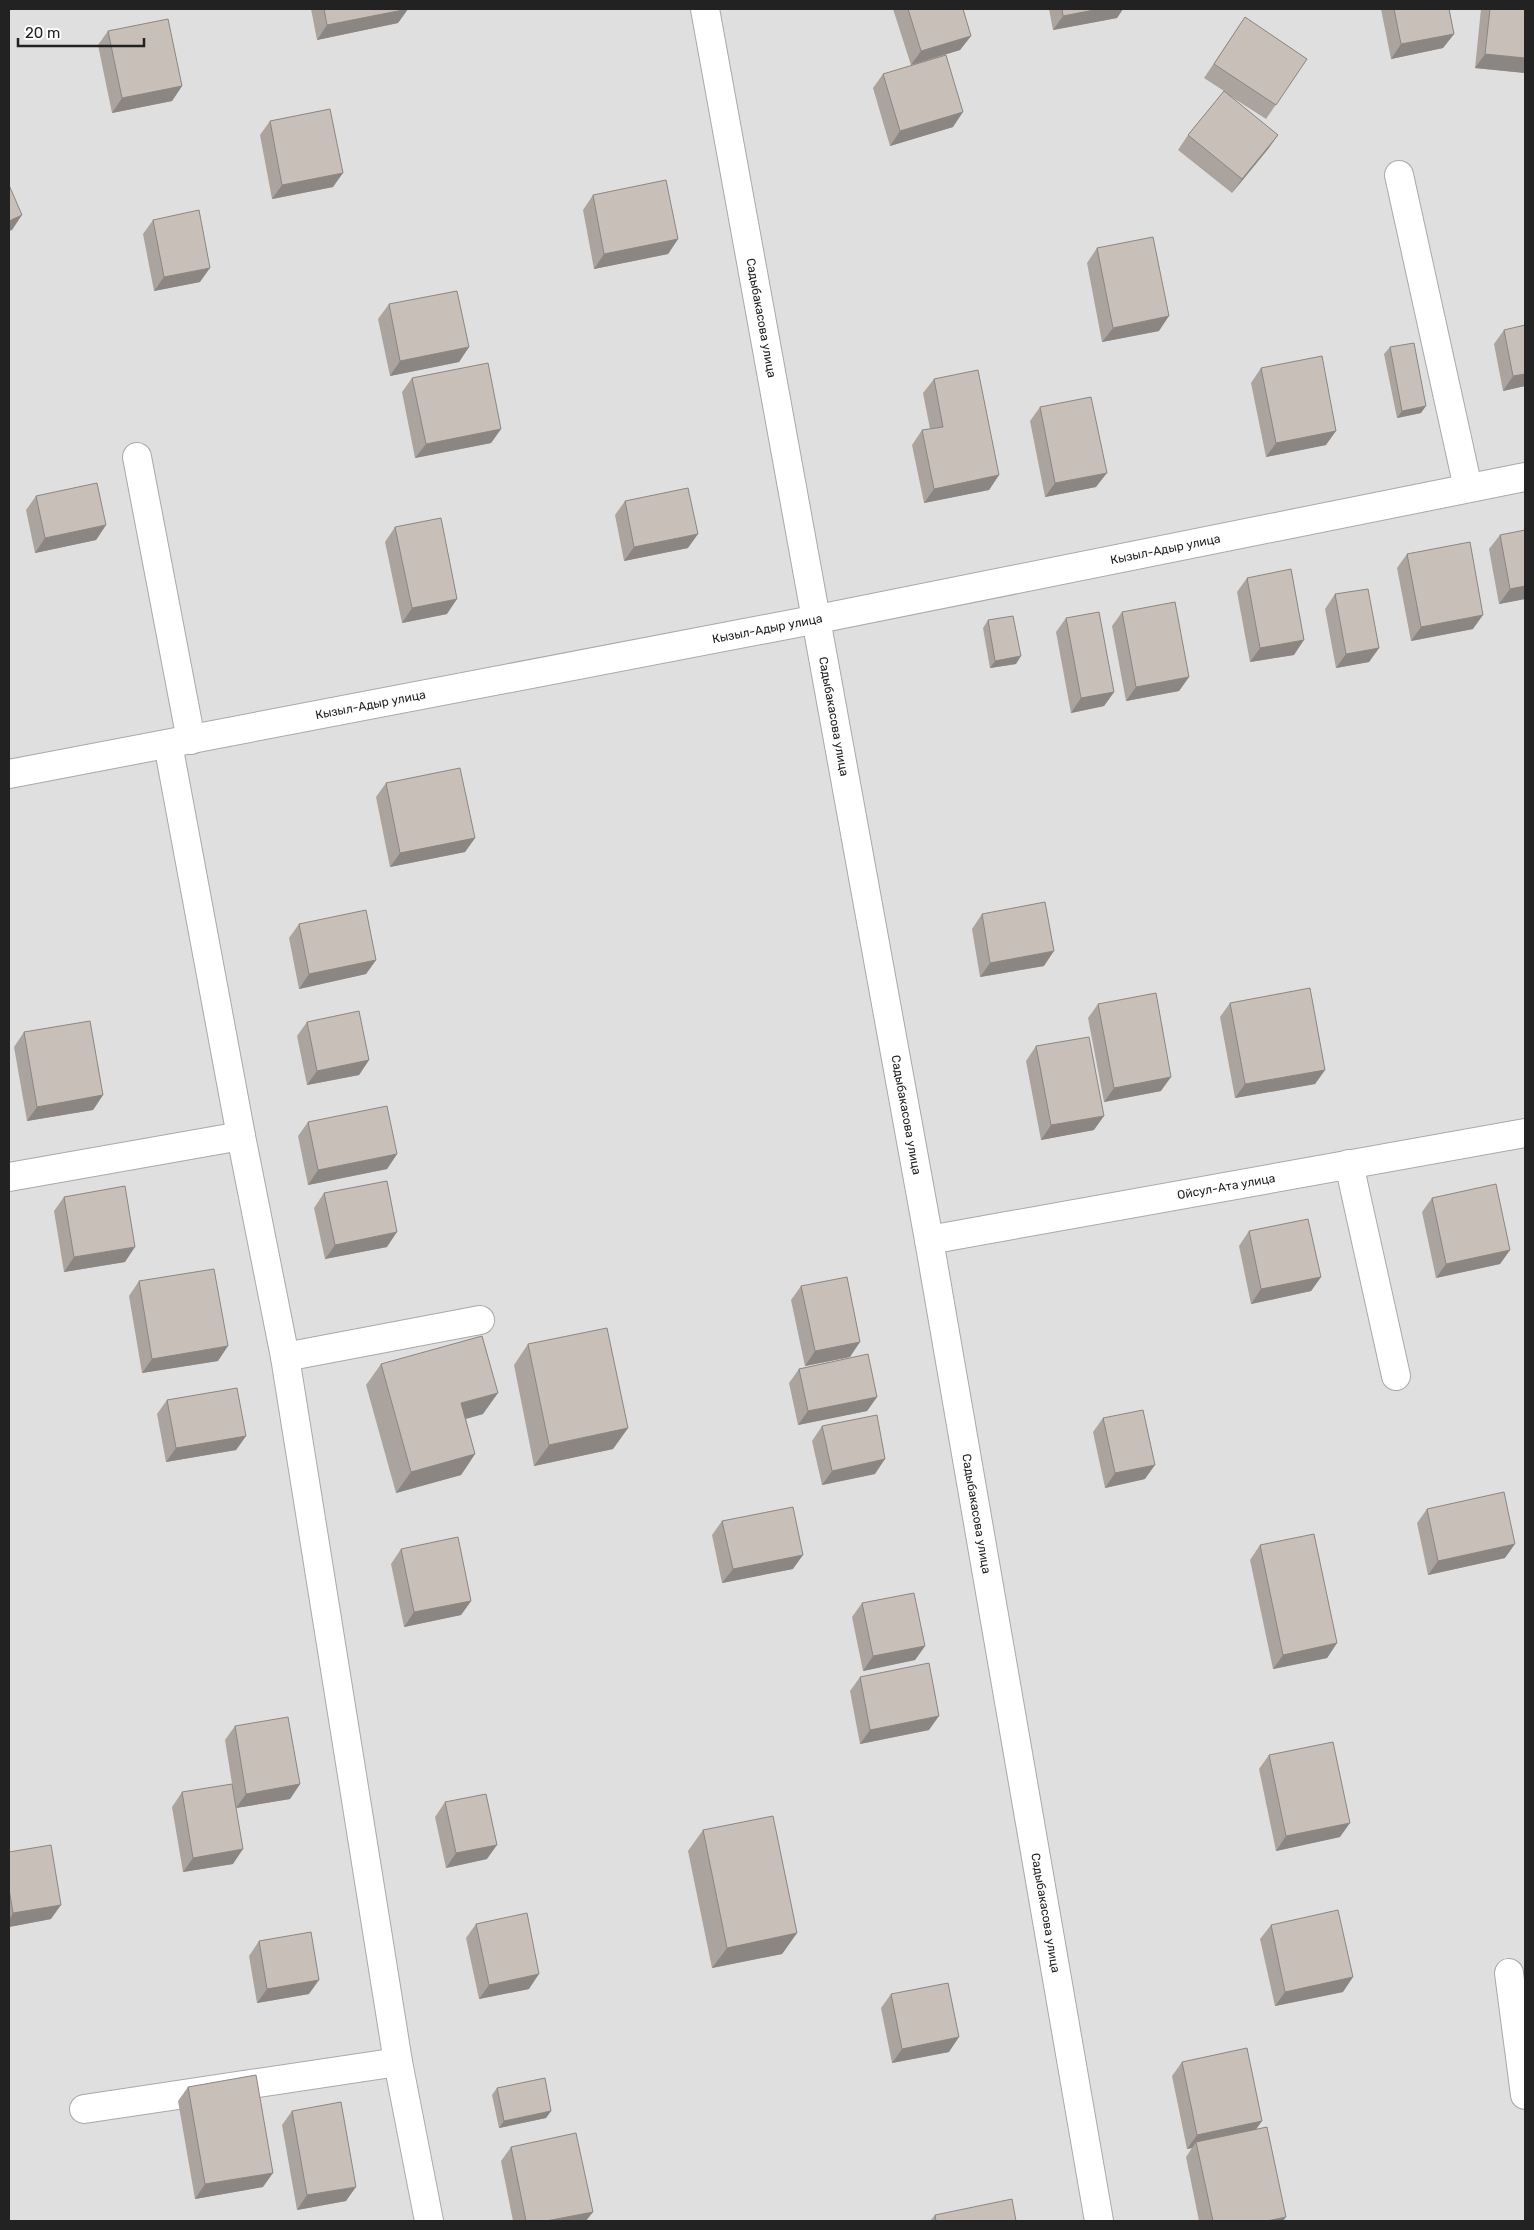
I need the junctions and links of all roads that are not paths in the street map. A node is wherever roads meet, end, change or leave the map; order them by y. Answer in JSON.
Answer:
{"nodes":[{"id":1,"x":705,"y":9,"type":"edge"},
{"id":2,"x":1400,"y":175,"type":"dead end"},
{"id":3,"x":137,"y":457,"type":"dead end"},
{"id":4,"x":1525,"y":477,"type":"edge"},
{"id":5,"x":1468,"y":488,"type":"junction"},
{"id":6,"x":818,"y":619,"type":"junction"},
{"id":7,"x":180,"y":742,"type":"junction"},
{"id":8,"x":9,"y":774,"type":"edge"},
{"id":9,"x":1525,"y":1133,"type":"edge"},
{"id":10,"x":241,"y":1136,"type":"junction"},
{"id":11,"x":1349,"y":1164,"type":"junction"},
{"id":12,"x":9,"y":1177,"type":"edge"},
{"id":13,"x":929,"y":1240,"type":"junction"},
{"id":14,"x":480,"y":1320,"type":"dead end"},
{"id":15,"x":285,"y":1357,"type":"junction"},
{"id":16,"x":1396,"y":1376,"type":"dead end"},
{"id":17,"x":1509,"y":1973,"type":"dead end"},
{"id":18,"x":398,"y":2062,"type":"junction"},
{"id":19,"x":1525,"y":2096,"type":"edge"},
{"id":20,"x":84,"y":2109,"type":"dead end"},
{"id":21,"x":429,"y":2221,"type":"edge"},
{"id":22,"x":1099,"y":2221,"type":"edge"}],
"edges":[{"from":1,"to":6,"type":"street","name":"Садыбакасова улица"},
{"from":2,"to":5,"type":"street"},
{"from":3,"to":7,"type":"street"},
{"from":4,"to":5,"type":"street","name":"Кызыл-Адыр улица"},
{"from":5,"to":6,"type":"street","name":"Кызыл-Адыр улица"},
{"from":6,"to":7,"type":"street","name":"Кызыл-Адыр улица"},
{"from":6,"to":13,"type":"street","name":"Садыбакасова улица"},
{"from":7,"to":8,"type":"street","name":"Кызыл-Адыр улица"},
{"from":7,"to":10,"type":"street"},
{"from":9,"to":11,"type":"street","name":"Ойсул-Ата улица"},
{"from":10,"to":12,"type":"street"},
{"from":10,"to":15,"type":"street"},
{"from":11,"to":13,"type":"street","name":"Ойсул-Ата улица"},
{"from":11,"to":16,"type":"street"},
{"from":13,"to":22,"type":"street","name":"Садыбакасова улица"},
{"from":14,"to":15,"type":"street"},
{"from":15,"to":18,"type":"street"},
{"from":17,"to":19,"type":"street"},
{"from":18,"to":20,"type":"street"},
{"from":18,"to":21,"type":"street"}]}
